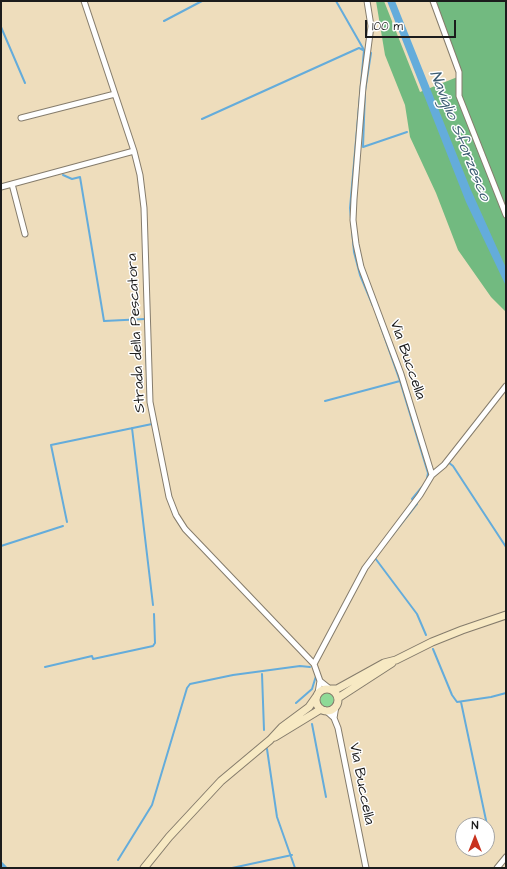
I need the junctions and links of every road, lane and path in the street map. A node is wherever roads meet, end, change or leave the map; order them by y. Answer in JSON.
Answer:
{"nodes":[{"id":1,"x":84,"y":1,"type":"edge"},
{"id":2,"x":367,"y":1,"type":"edge"},
{"id":3,"x":433,"y":1,"type":"edge"},
{"id":4,"x":115,"y":94,"type":"junction"},
{"id":5,"x":21,"y":118,"type":"dead end"},
{"id":6,"x":134,"y":151,"type":"junction"},
{"id":7,"x":12,"y":184,"type":"junction"},
{"id":8,"x":1,"y":187,"type":"edge"},
{"id":9,"x":506,"y":215,"type":"edge"},
{"id":10,"x":25,"y":234,"type":"dead end"},
{"id":11,"x":506,"y":386,"type":"edge"},
{"id":12,"x":432,"y":475,"type":"junction"},
{"id":13,"x":506,"y":615,"type":"edge"},
{"id":14,"x":396,"y":660,"type":"junction"},
{"id":15,"x":314,"y":664,"type":"junction"},
{"id":16,"x":320,"y":681,"type":"junction"},
{"id":17,"x":330,"y":689,"type":"junction"},
{"id":18,"x":317,"y":695,"type":"junction"},
{"id":19,"x":338,"y":698,"type":"junction"},
{"id":20,"x":336,"y":706,"type":"junction"},
{"id":21,"x":323,"y":710,"type":"junction"},
{"id":22,"x":334,"y":718,"type":"junction"},
{"id":23,"x":270,"y":740,"type":"junction"},
{"id":24,"x":506,"y":858,"type":"edge"},
{"id":25,"x":144,"y":868,"type":"edge"},
{"id":26,"x":366,"y":868,"type":"edge"},
{"id":27,"x":497,"y":868,"type":"edge"}],
"edges":[{"from":1,"to":4,"type":"street","name":"Strada della Pescatora"},
{"from":2,"to":12,"type":"street","name":"Via Buccella"},
{"from":3,"to":9,"type":"street"},
{"from":4,"to":5,"type":"street"},
{"from":4,"to":6,"type":"street","name":"Strada della Pescatora"},
{"from":6,"to":7,"type":"street"},
{"from":6,"to":15,"type":"street","name":"Strada della Pescatora"},
{"from":7,"to":8,"type":"street"},
{"from":7,"to":10,"type":"street"},
{"from":11,"to":12,"type":"street"},
{"from":12,"to":15,"type":"street"},
{"from":13,"to":14,"type":"main road"},
{"from":14,"to":17,"type":"main road"},
{"from":14,"to":19,"type":"main road"},
{"from":15,"to":16,"type":"street"},
{"from":16,"to":17,"type":"street"},
{"from":16,"to":18,"type":"street"},
{"from":17,"to":18,"type":"main road"},
{"from":17,"to":19,"type":"main road"},
{"from":18,"to":21,"type":"main road"},
{"from":18,"to":23,"type":"main road"},
{"from":19,"to":20,"type":"main road"},
{"from":20,"to":21,"type":"main road"},
{"from":20,"to":22,"type":"street","name":"Via Buccella"},
{"from":21,"to":22,"type":"street"},
{"from":21,"to":23,"type":"main road"},
{"from":22,"to":26,"type":"street","name":"Via Buccella"},
{"from":23,"to":25,"type":"main road"},
{"from":24,"to":27,"type":"street"}]}
